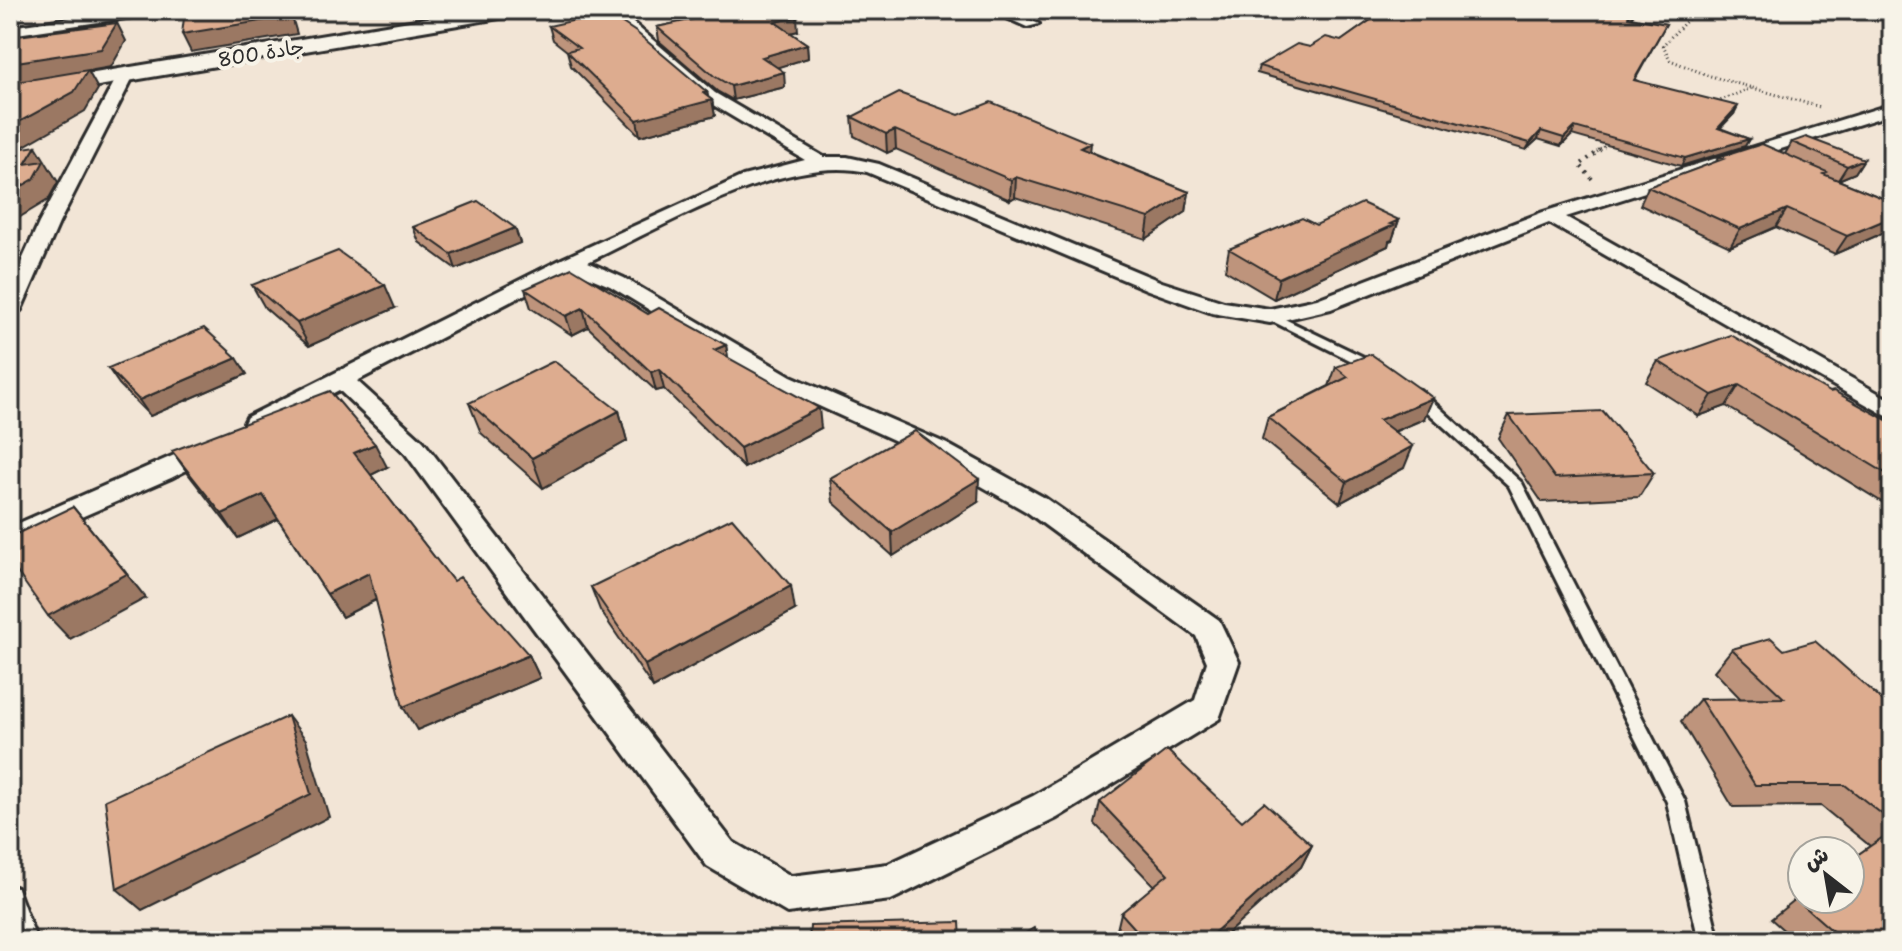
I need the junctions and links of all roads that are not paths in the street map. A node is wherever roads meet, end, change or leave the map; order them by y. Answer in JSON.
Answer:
{"nodes":[{"id":1,"x":153,"y":10,"type":"edge"},
{"id":2,"x":511,"y":10,"type":"edge"},
{"id":3,"x":610,"y":10,"type":"edge"},
{"id":4,"x":996,"y":10,"type":"edge"},
{"id":5,"x":1032,"y":24,"type":"dead end"},
{"id":6,"x":10,"y":31,"type":"edge"},
{"id":7,"x":126,"y":75,"type":"junction"},
{"id":8,"x":10,"y":94,"type":"edge"},
{"id":9,"x":1892,"y":109,"type":"edge"},
{"id":10,"x":1753,"y":152,"type":"junction"},
{"id":11,"x":820,"y":162,"type":"junction"},
{"id":12,"x":1781,"y":165,"type":"edge"},
{"id":13,"x":1550,"y":216,"type":"junction"},
{"id":14,"x":571,"y":262,"type":"junction"},
{"id":15,"x":10,"y":310,"type":"edge"},
{"id":16,"x":1270,"y":316,"type":"junction"},
{"id":17,"x":341,"y":379,"type":"junction"},
{"id":18,"x":1892,"y":411,"type":"edge"},
{"id":19,"x":10,"y":538,"type":"edge"},
{"id":20,"x":10,"y":895,"type":"edge"},
{"id":21,"x":27,"y":941,"type":"edge"},
{"id":22,"x":1709,"y":941,"type":"edge"}],
"edges":[{"from":1,"to":6,"type":"street"},
{"from":2,"to":7,"type":"main road","name":"جادة 800"},
{"from":3,"to":11,"type":"street"},
{"from":4,"to":5,"type":"street"},
{"from":7,"to":8,"type":"main road","name":"جادة 800"},
{"from":7,"to":15,"type":"street"},
{"from":9,"to":10,"type":"street"},
{"from":10,"to":12,"type":"street"},
{"from":10,"to":13,"type":"street"},
{"from":11,"to":14,"type":"street"},
{"from":11,"to":16,"type":"street"},
{"from":13,"to":16,"type":"street"},
{"from":13,"to":18,"type":"street"},
{"from":14,"to":17,"type":"street"},
{"from":14,"to":17,"type":"street"},
{"from":16,"to":22,"type":"lane"},
{"from":17,"to":19,"type":"street"},
{"from":20,"to":21,"type":"lane"}]}
